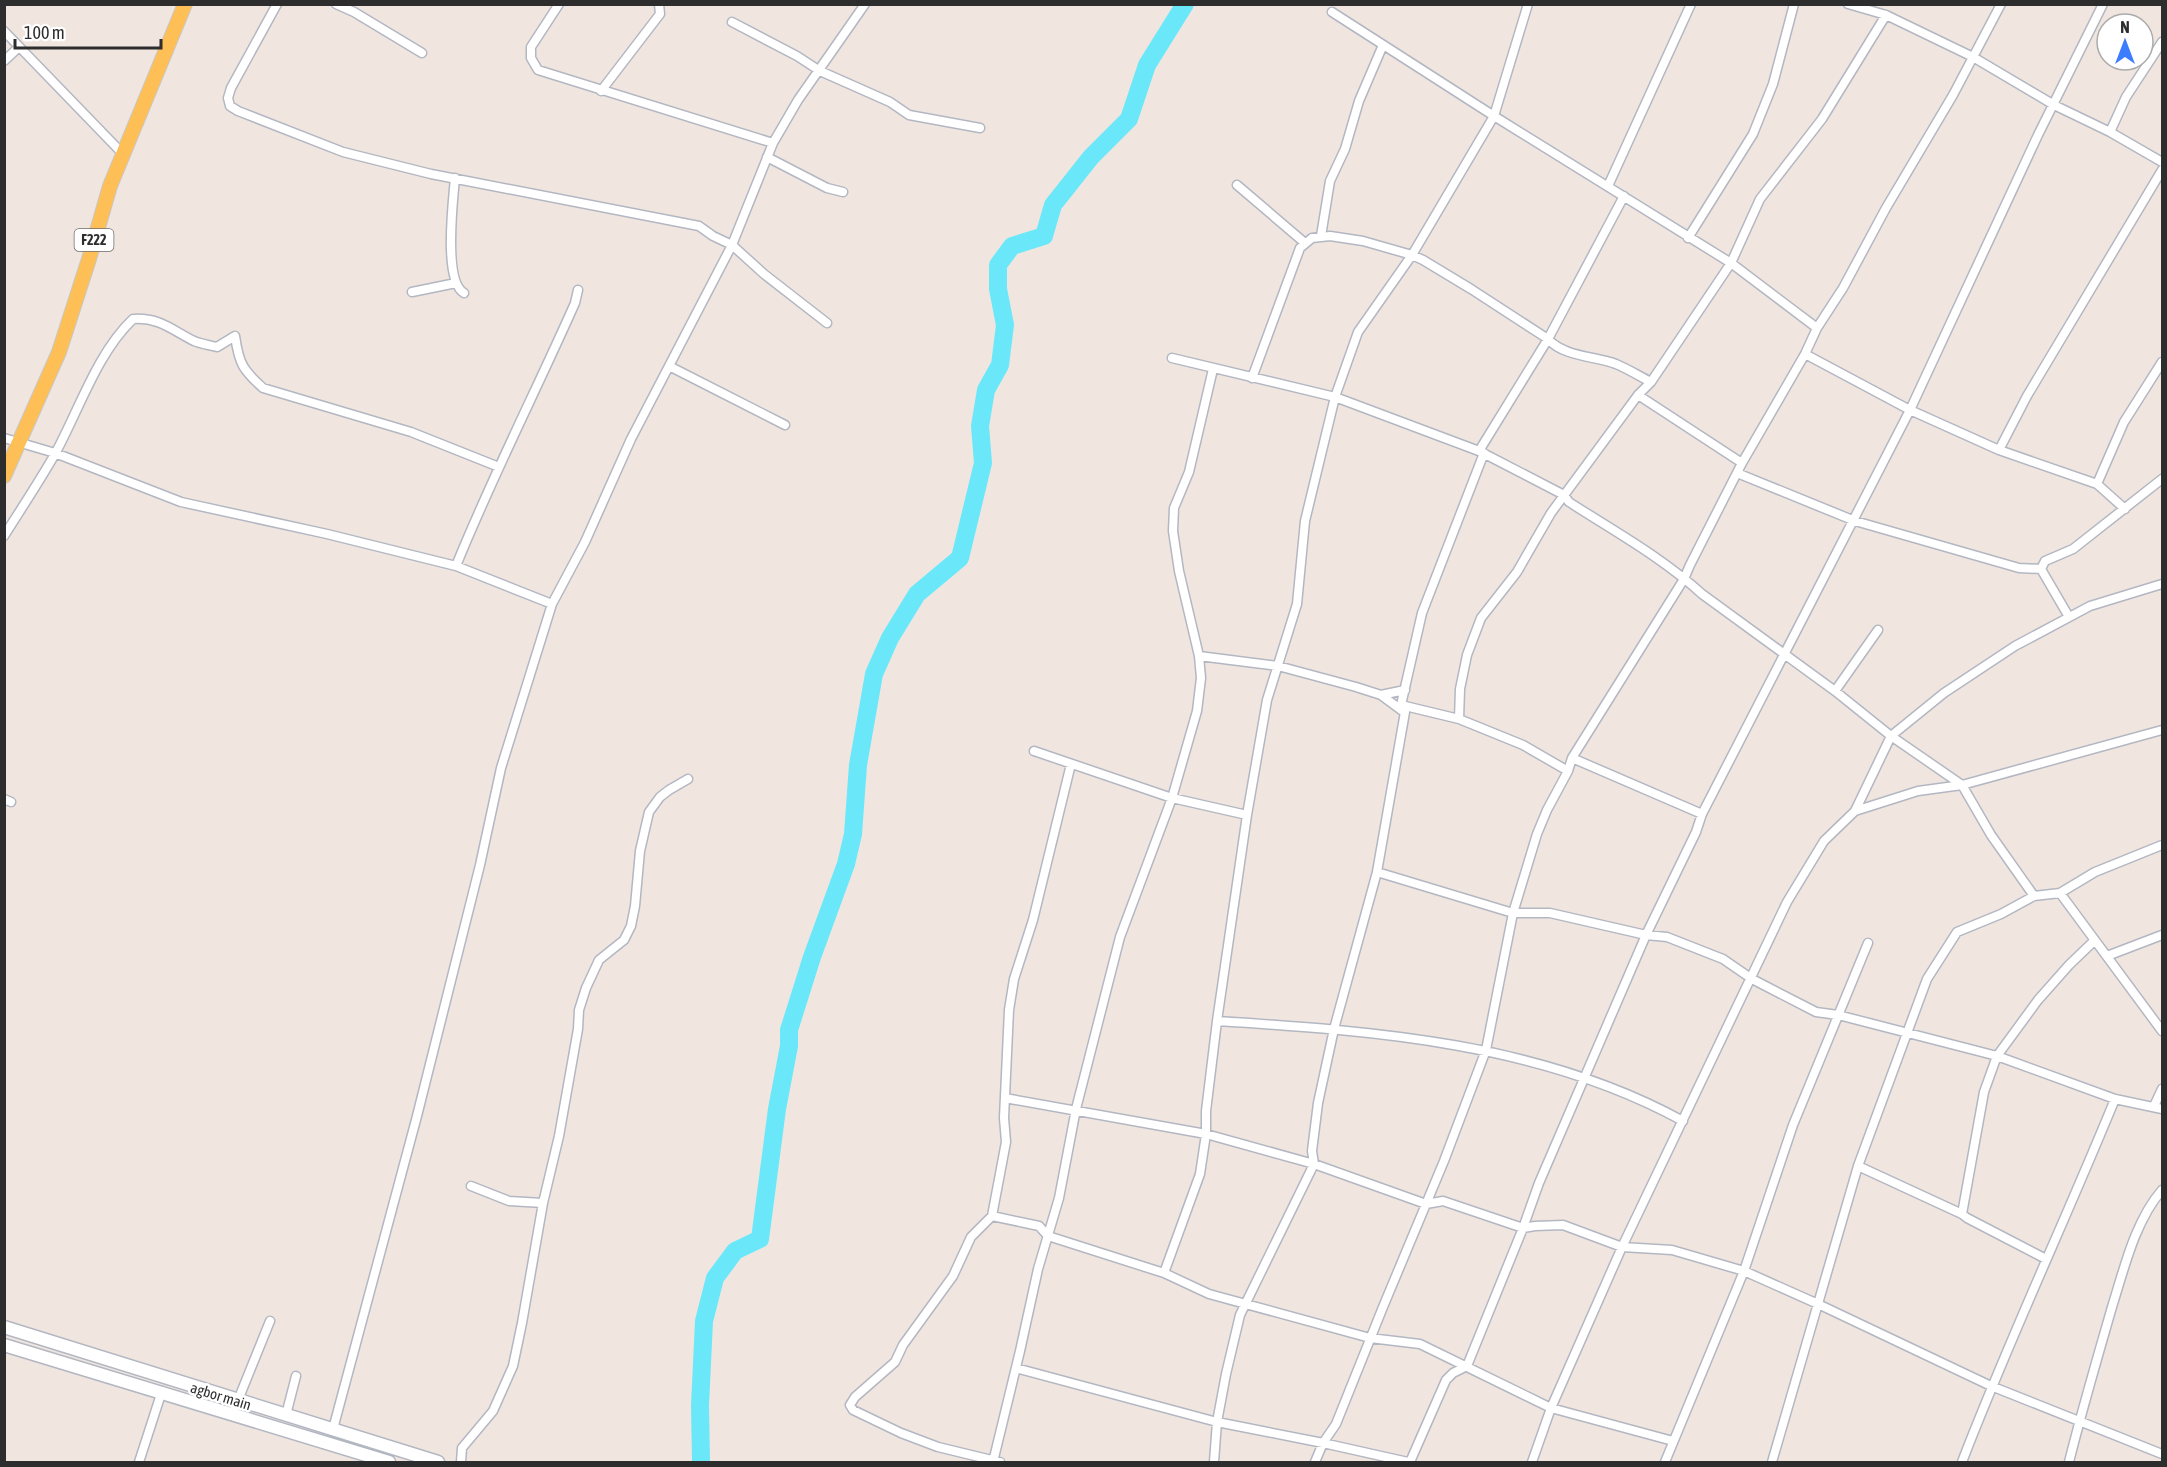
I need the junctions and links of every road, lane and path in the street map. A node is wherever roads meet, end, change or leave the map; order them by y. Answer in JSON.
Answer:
{"nodes":[{"id":1,"x":185,"y":4,"type":"edge"},
{"id":2,"x":277,"y":4,"type":"edge"},
{"id":3,"x":336,"y":4,"type":"edge"},
{"id":4,"x":559,"y":4,"type":"edge"},
{"id":5,"x":659,"y":4,"type":"edge"},
{"id":6,"x":865,"y":4,"type":"edge"},
{"id":7,"x":1528,"y":4,"type":"edge"},
{"id":8,"x":1691,"y":4,"type":"edge"},
{"id":9,"x":1794,"y":4,"type":"edge"},
{"id":10,"x":1848,"y":4,"type":"edge"},
{"id":11,"x":2001,"y":4,"type":"edge"},
{"id":12,"x":2103,"y":4,"type":"edge"},
{"id":13,"x":1332,"y":12,"type":"dead end"},
{"id":14,"x":1886,"y":15,"type":"junction"},
{"id":15,"x":732,"y":22,"type":"dead end"},
{"id":16,"x":4,"y":31,"type":"edge"},
{"id":17,"x":2163,"y":42,"type":"edge"},
{"id":18,"x":1383,"y":45,"type":"junction"},
{"id":19,"x":19,"y":47,"type":"junction"},
{"id":20,"x":422,"y":53,"type":"dead end"},
{"id":21,"x":1973,"y":57,"type":"junction"},
{"id":22,"x":4,"y":61,"type":"edge"},
{"id":23,"x":820,"y":71,"type":"junction"},
{"id":24,"x":601,"y":91,"type":"junction"},
{"id":25,"x":2054,"y":105,"type":"junction"},
{"id":26,"x":1494,"y":116,"type":"junction"},
{"id":27,"x":980,"y":128,"type":"dead end"},
{"id":28,"x":2110,"y":132,"type":"junction"},
{"id":29,"x":772,"y":143,"type":"junction"},
{"id":30,"x":123,"y":154,"type":"junction"},
{"id":31,"x":767,"y":158,"type":"junction"},
{"id":32,"x":2163,"y":162,"type":"edge"},
{"id":33,"x":2163,"y":170,"type":"edge"},
{"id":34,"x":455,"y":178,"type":"junction"},
{"id":35,"x":1237,"y":185,"type":"dead end"},
{"id":36,"x":1608,"y":186,"type":"junction"},
{"id":37,"x":843,"y":192,"type":"dead end"},
{"id":38,"x":1624,"y":196,"type":"junction"},
{"id":39,"x":1321,"y":236,"type":"junction"},
{"id":40,"x":1688,"y":238,"type":"junction"},
{"id":41,"x":1305,"y":243,"type":"junction"},
{"id":42,"x":732,"y":245,"type":"junction"},
{"id":43,"x":1412,"y":255,"type":"junction"},
{"id":44,"x":1731,"y":263,"type":"junction"},
{"id":45,"x":456,"y":284,"type":"junction"},
{"id":46,"x":578,"y":290,"type":"dead end"},
{"id":47,"x":412,"y":292,"type":"dead end"},
{"id":48,"x":464,"y":293,"type":"dead end"},
{"id":49,"x":827,"y":323,"type":"dead end"},
{"id":50,"x":1817,"y":328,"type":"junction"},
{"id":51,"x":1548,"y":339,"type":"junction"},
{"id":52,"x":1805,"y":354,"type":"junction"},
{"id":53,"x":1172,"y":358,"type":"dead end"},
{"id":54,"x":2163,"y":362,"type":"edge"},
{"id":55,"x":669,"y":366,"type":"junction"},
{"id":56,"x":1213,"y":369,"type":"junction"},
{"id":57,"x":1251,"y":378,"type":"junction"},
{"id":58,"x":1651,"y":382,"type":"junction"},
{"id":59,"x":1638,"y":395,"type":"junction"},
{"id":60,"x":1335,"y":397,"type":"junction"},
{"id":61,"x":1910,"y":410,"type":"junction"},
{"id":62,"x":785,"y":425,"type":"dead end"},
{"id":63,"x":4,"y":438,"type":"edge"},
{"id":64,"x":19,"y":443,"type":"junction"},
{"id":65,"x":1999,"y":450,"type":"junction"},
{"id":66,"x":1482,"y":452,"type":"junction"},
{"id":67,"x":55,"y":453,"type":"junction"},
{"id":68,"x":1742,"y":463,"type":"junction"},
{"id":69,"x":499,"y":467,"type":"junction"},
{"id":70,"x":1737,"y":473,"type":"junction"},
{"id":71,"x":4,"y":476,"type":"edge"},
{"id":72,"x":2163,"y":478,"type":"edge"},
{"id":73,"x":2097,"y":484,"type":"junction"},
{"id":74,"x":1564,"y":495,"type":"junction"},
{"id":75,"x":2125,"y":509,"type":"junction"},
{"id":76,"x":1855,"y":521,"type":"junction"},
{"id":77,"x":4,"y":536,"type":"edge"},
{"id":78,"x":456,"y":566,"type":"junction"},
{"id":79,"x":2041,"y":568,"type":"junction"},
{"id":80,"x":1684,"y":579,"type":"junction"},
{"id":81,"x":2163,"y":584,"type":"edge"},
{"id":82,"x":552,"y":604,"type":"junction"},
{"id":83,"x":2069,"y":617,"type":"junction"},
{"id":84,"x":1878,"y":630,"type":"dead end"},
{"id":85,"x":1785,"y":655,"type":"junction"},
{"id":86,"x":1199,"y":656,"type":"junction"},
{"id":87,"x":1278,"y":666,"type":"junction"},
{"id":88,"x":1405,"y":690,"type":"junction"},
{"id":89,"x":1835,"y":691,"type":"junction"},
{"id":90,"x":1381,"y":695,"type":"junction"},
{"id":91,"x":1403,"y":708,"type":"junction"},
{"id":92,"x":1459,"y":719,"type":"junction"},
{"id":93,"x":2163,"y":730,"type":"edge"},
{"id":94,"x":1892,"y":736,"type":"junction"},
{"id":95,"x":1034,"y":750,"type":"dead end"},
{"id":96,"x":1572,"y":758,"type":"junction"},
{"id":97,"x":1071,"y":764,"type":"junction"},
{"id":98,"x":1568,"y":771,"type":"junction"},
{"id":99,"x":688,"y":779,"type":"dead end"},
{"id":100,"x":1962,"y":785,"type":"junction"},
{"id":101,"x":1172,"y":798,"type":"junction"},
{"id":102,"x":1855,"y":811,"type":"junction"},
{"id":103,"x":1702,"y":814,"type":"junction"},
{"id":104,"x":1247,"y":815,"type":"junction"},
{"id":105,"x":2163,"y":845,"type":"edge"},
{"id":106,"x":1377,"y":872,"type":"junction"},
{"id":107,"x":2060,"y":893,"type":"junction"},
{"id":108,"x":2034,"y":896,"type":"junction"},
{"id":109,"x":1513,"y":914,"type":"junction"},
{"id":110,"x":1646,"y":935,"type":"junction"},
{"id":111,"x":2163,"y":936,"type":"edge"},
{"id":112,"x":2094,"y":940,"type":"junction"},
{"id":113,"x":1868,"y":943,"type":"dead end"},
{"id":114,"x":2107,"y":956,"type":"junction"},
{"id":115,"x":1752,"y":979,"type":"junction"},
{"id":116,"x":1838,"y":1015,"type":"junction"},
{"id":117,"x":1217,"y":1021,"type":"junction"},
{"id":118,"x":1334,"y":1029,"type":"junction"},
{"id":119,"x":2163,"y":1031,"type":"edge"},
{"id":120,"x":1907,"y":1034,"type":"junction"},
{"id":121,"x":1486,"y":1050,"type":"junction"},
{"id":122,"x":1997,"y":1056,"type":"junction"},
{"id":123,"x":1586,"y":1077,"type":"junction"},
{"id":124,"x":2163,"y":1089,"type":"edge"},
{"id":125,"x":1005,"y":1098,"type":"junction"},
{"id":126,"x":2115,"y":1099,"type":"junction"},
{"id":127,"x":2158,"y":1108,"type":"edge"},
{"id":128,"x":1076,"y":1109,"type":"junction"},
{"id":129,"x":1683,"y":1121,"type":"junction"},
{"id":130,"x":1206,"y":1134,"type":"junction"},
{"id":131,"x":1314,"y":1164,"type":"junction"},
{"id":132,"x":1858,"y":1166,"type":"junction"},
{"id":133,"x":471,"y":1186,"type":"dead end"},
{"id":134,"x":2163,"y":1190,"type":"edge"},
{"id":135,"x":543,"y":1203,"type":"junction"},
{"id":136,"x":1426,"y":1204,"type":"junction"},
{"id":137,"x":1962,"y":1214,"type":"junction"},
{"id":138,"x":992,"y":1216,"type":"junction"},
{"id":139,"x":1523,"y":1228,"type":"junction"},
{"id":140,"x":1047,"y":1236,"type":"junction"},
{"id":141,"x":1622,"y":1247,"type":"junction"},
{"id":142,"x":2046,"y":1259,"type":"junction"},
{"id":143,"x":1744,"y":1272,"type":"junction"},
{"id":144,"x":1164,"y":1273,"type":"junction"},
{"id":145,"x":1246,"y":1303,"type":"junction"},
{"id":146,"x":1818,"y":1304,"type":"junction"},
{"id":147,"x":270,"y":1321,"type":"dead end"},
{"id":148,"x":4,"y":1327,"type":"edge"},
{"id":149,"x":1371,"y":1338,"type":"junction"},
{"id":150,"x":4,"y":1345,"type":"edge"},
{"id":151,"x":1467,"y":1366,"type":"junction"},
{"id":152,"x":1016,"y":1368,"type":"junction"},
{"id":153,"x":296,"y":1376,"type":"dead end"},
{"id":154,"x":1991,"y":1386,"type":"junction"},
{"id":155,"x":162,"y":1391,"type":"junction"},
{"id":156,"x":237,"y":1401,"type":"junction"},
{"id":157,"x":1551,"y":1408,"type":"junction"},
{"id":158,"x":232,"y":1415,"type":"junction"},
{"id":159,"x":285,"y":1415,"type":"junction"},
{"id":160,"x":2079,"y":1420,"type":"junction"},
{"id":161,"x":1217,"y":1422,"type":"junction"},
{"id":162,"x":333,"y":1429,"type":"junction"},
{"id":163,"x":1673,"y":1441,"type":"junction"},
{"id":164,"x":1323,"y":1443,"type":"junction"},
{"id":165,"x":2163,"y":1454,"type":"edge"},
{"id":166,"x":139,"y":1462,"type":"edge"},
{"id":167,"x":389,"y":1462,"type":"edge"},
{"id":168,"x":438,"y":1462,"type":"edge"},
{"id":169,"x":461,"y":1462,"type":"edge"},
{"id":170,"x":996,"y":1462,"type":"edge"},
{"id":171,"x":1214,"y":1462,"type":"edge"},
{"id":172,"x":1315,"y":1462,"type":"edge"},
{"id":173,"x":1409,"y":1462,"type":"edge"},
{"id":174,"x":1532,"y":1462,"type":"edge"},
{"id":175,"x":1665,"y":1462,"type":"edge"},
{"id":176,"x":1772,"y":1462,"type":"edge"},
{"id":177,"x":1962,"y":1462,"type":"edge"},
{"id":178,"x":2069,"y":1462,"type":"edge"}],
"edges":[{"from":1,"to":30,"type":"main road","number":"F222"},
{"from":2,"to":34,"type":"street"},
{"from":3,"to":20,"type":"street"},
{"from":4,"to":24,"type":"street"},
{"from":5,"to":24,"type":"street"},
{"from":6,"to":23,"type":"street"},
{"from":7,"to":26,"type":"street"},
{"from":8,"to":36,"type":"street"},
{"from":9,"to":40,"type":"street"},
{"from":10,"to":14,"type":"street"},
{"from":11,"to":21,"type":"street"},
{"from":12,"to":25,"type":"street"},
{"from":13,"to":18,"type":"street"},
{"from":14,"to":21,"type":"street"},
{"from":14,"to":44,"type":"street"},
{"from":15,"to":23,"type":"street"},
{"from":16,"to":19,"type":"street"},
{"from":17,"to":28,"type":"street"},
{"from":18,"to":26,"type":"street"},
{"from":18,"to":39,"type":"street"},
{"from":19,"to":22,"type":"street"},
{"from":19,"to":30,"type":"street"},
{"from":21,"to":25,"type":"street"},
{"from":21,"to":50,"type":"street"},
{"from":23,"to":27,"type":"street"},
{"from":23,"to":29,"type":"street"},
{"from":24,"to":29,"type":"street"},
{"from":25,"to":28,"type":"street"},
{"from":25,"to":61,"type":"street"},
{"from":26,"to":36,"type":"street"},
{"from":26,"to":43,"type":"street"},
{"from":28,"to":32,"type":"street"},
{"from":29,"to":31,"type":"street"},
{"from":30,"to":64,"type":"main road","number":"F222"},
{"from":31,"to":37,"type":"street"},
{"from":31,"to":42,"type":"street"},
{"from":33,"to":65,"type":"street"},
{"from":34,"to":42,"type":"street"},
{"from":34,"to":45,"type":"street"},
{"from":35,"to":41,"type":"street"},
{"from":36,"to":38,"type":"street"},
{"from":38,"to":40,"type":"street"},
{"from":38,"to":51,"type":"street"},
{"from":39,"to":41,"type":"street"},
{"from":39,"to":43,"type":"street"},
{"from":40,"to":44,"type":"street"},
{"from":41,"to":57,"type":"street"},
{"from":42,"to":49,"type":"street"},
{"from":42,"to":55,"type":"street"},
{"from":43,"to":51,"type":"street"},
{"from":43,"to":60,"type":"street"},
{"from":44,"to":50,"type":"street"},
{"from":44,"to":58,"type":"street"},
{"from":45,"to":47,"type":"street"},
{"from":45,"to":48,"type":"street"},
{"from":46,"to":69,"type":"street"},
{"from":50,"to":52,"type":"street"},
{"from":51,"to":58,"type":"street"},
{"from":51,"to":66,"type":"street"},
{"from":52,"to":61,"type":"street"},
{"from":52,"to":68,"type":"street"},
{"from":53,"to":56,"type":"street"},
{"from":54,"to":73,"type":"street"},
{"from":55,"to":62,"type":"street"},
{"from":55,"to":82,"type":"street"},
{"from":56,"to":57,"type":"street"},
{"from":56,"to":86,"type":"street"},
{"from":57,"to":60,"type":"street"},
{"from":58,"to":59,"type":"street"},
{"from":59,"to":68,"type":"street"},
{"from":59,"to":74,"type":"street"},
{"from":60,"to":66,"type":"street"},
{"from":60,"to":87,"type":"street"},
{"from":61,"to":65,"type":"street"},
{"from":61,"to":76,"type":"street"},
{"from":63,"to":64,"type":"street"},
{"from":64,"to":67,"type":"street"},
{"from":64,"to":71,"type":"main road","number":"F222"},
{"from":65,"to":73,"type":"street"},
{"from":66,"to":74,"type":"street"},
{"from":66,"to":88,"type":"street"},
{"from":67,"to":69,"type":"street"},
{"from":67,"to":77,"type":"street"},
{"from":67,"to":78,"type":"street"},
{"from":68,"to":70,"type":"street"},
{"from":69,"to":78,"type":"street"},
{"from":70,"to":76,"type":"street"},
{"from":70,"to":80,"type":"street"},
{"from":72,"to":75,"type":"street"},
{"from":73,"to":75,"type":"street"},
{"from":74,"to":80,"type":"street"},
{"from":74,"to":92,"type":"street"},
{"from":75,"to":79,"type":"street"},
{"from":76,"to":79,"type":"street"},
{"from":76,"to":85,"type":"street"},
{"from":78,"to":82,"type":"street"},
{"from":79,"to":83,"type":"street"},
{"from":80,"to":85,"type":"street"},
{"from":80,"to":96,"type":"street"},
{"from":81,"to":83,"type":"street"},
{"from":82,"to":162,"type":"street"},
{"from":83,"to":94,"type":"street"},
{"from":84,"to":89,"type":"street"},
{"from":85,"to":89,"type":"street"},
{"from":85,"to":103,"type":"street"},
{"from":86,"to":87,"type":"street"},
{"from":86,"to":101,"type":"street"},
{"from":87,"to":90,"type":"street"},
{"from":87,"to":104,"type":"street"},
{"from":88,"to":90,"type":"street"},
{"from":88,"to":91,"type":"street"},
{"from":89,"to":94,"type":"street"},
{"from":90,"to":91,"type":"street"},
{"from":91,"to":92,"type":"street"},
{"from":91,"to":106,"type":"street"},
{"from":92,"to":98,"type":"street"},
{"from":93,"to":100,"type":"street"},
{"from":94,"to":100,"type":"street"},
{"from":94,"to":102,"type":"street"},
{"from":95,"to":97,"type":"street"},
{"from":96,"to":98,"type":"street"},
{"from":96,"to":103,"type":"street"},
{"from":97,"to":101,"type":"street"},
{"from":97,"to":125,"type":"street"},
{"from":98,"to":109,"type":"street"},
{"from":99,"to":135,"type":"street"},
{"from":100,"to":102,"type":"street"},
{"from":100,"to":108,"type":"street"},
{"from":101,"to":104,"type":"street"},
{"from":101,"to":128,"type":"street"},
{"from":102,"to":115,"type":"street"},
{"from":103,"to":110,"type":"street"},
{"from":104,"to":117,"type":"street"},
{"from":105,"to":107,"type":"street"},
{"from":106,"to":109,"type":"street"},
{"from":106,"to":118,"type":"street"},
{"from":107,"to":108,"type":"street"},
{"from":107,"to":112,"type":"street"},
{"from":108,"to":120,"type":"street"},
{"from":109,"to":110,"type":"street"},
{"from":109,"to":121,"type":"street"},
{"from":110,"to":115,"type":"street"},
{"from":110,"to":123,"type":"street"},
{"from":111,"to":114,"type":"street"},
{"from":112,"to":114,"type":"street"},
{"from":112,"to":122,"type":"street"},
{"from":113,"to":116,"type":"street"},
{"from":114,"to":119,"type":"street"},
{"from":115,"to":116,"type":"street"},
{"from":115,"to":129,"type":"street"},
{"from":116,"to":120,"type":"street"},
{"from":116,"to":143,"type":"street"},
{"from":117,"to":118,"type":"street"},
{"from":117,"to":130,"type":"street"},
{"from":118,"to":121,"type":"street"},
{"from":118,"to":131,"type":"street"},
{"from":120,"to":122,"type":"street"},
{"from":120,"to":132,"type":"street"},
{"from":121,"to":123,"type":"street"},
{"from":121,"to":136,"type":"street"},
{"from":122,"to":126,"type":"street"},
{"from":122,"to":137,"type":"street"},
{"from":123,"to":129,"type":"street"},
{"from":123,"to":139,"type":"street"},
{"from":124,"to":127,"type":"street"},
{"from":125,"to":128,"type":"street"},
{"from":125,"to":138,"type":"street"},
{"from":126,"to":127,"type":"street"},
{"from":126,"to":142,"type":"street"},
{"from":128,"to":130,"type":"street"},
{"from":128,"to":140,"type":"street"},
{"from":129,"to":141,"type":"street"},
{"from":130,"to":131,"type":"street"},
{"from":130,"to":144,"type":"street"},
{"from":131,"to":136,"type":"street"},
{"from":131,"to":145,"type":"street"},
{"from":132,"to":137,"type":"street"},
{"from":132,"to":146,"type":"street"},
{"from":133,"to":135,"type":"street"},
{"from":134,"to":160,"type":"street"},
{"from":135,"to":169,"type":"street"},
{"from":136,"to":139,"type":"street"},
{"from":136,"to":149,"type":"street"},
{"from":137,"to":142,"type":"street"},
{"from":138,"to":140,"type":"street"},
{"from":138,"to":170,"type":"street"},
{"from":139,"to":141,"type":"street"},
{"from":139,"to":151,"type":"street"},
{"from":140,"to":144,"type":"street"},
{"from":140,"to":152,"type":"street"},
{"from":141,"to":143,"type":"street"},
{"from":141,"to":157,"type":"street"},
{"from":142,"to":154,"type":"street"},
{"from":143,"to":146,"type":"street"},
{"from":143,"to":163,"type":"street"},
{"from":144,"to":145,"type":"street"},
{"from":145,"to":149,"type":"street"},
{"from":145,"to":161,"type":"street"},
{"from":146,"to":154,"type":"street"},
{"from":146,"to":176,"type":"street"},
{"from":147,"to":156,"type":"street"},
{"from":148,"to":156,"type":"main road","name":"agbor main"},
{"from":149,"to":151,"type":"street"},
{"from":149,"to":164,"type":"street"},
{"from":150,"to":155,"type":"main road","name":"agbor main"},
{"from":151,"to":157,"type":"street"},
{"from":151,"to":173,"type":"street"},
{"from":152,"to":161,"type":"street"},
{"from":152,"to":170,"type":"street"},
{"from":153,"to":159,"type":"street"},
{"from":154,"to":160,"type":"street"},
{"from":154,"to":177,"type":"street"},
{"from":155,"to":158,"type":"main road","name":"agbor main"},
{"from":155,"to":166,"type":"street"},
{"from":156,"to":158,"type":"street"},
{"from":156,"to":159,"type":"main road","name":"agbor main"},
{"from":157,"to":163,"type":"street"},
{"from":157,"to":174,"type":"street"},
{"from":158,"to":167,"type":"main road","name":"agbor main"},
{"from":159,"to":162,"type":"main road","name":"agbor main"},
{"from":160,"to":165,"type":"street"},
{"from":160,"to":178,"type":"street"},
{"from":161,"to":164,"type":"street"},
{"from":161,"to":171,"type":"street"},
{"from":162,"to":168,"type":"main road","name":"agbor main"},
{"from":163,"to":175,"type":"street"},
{"from":164,"to":172,"type":"street"},
{"from":164,"to":173,"type":"street"}]}
